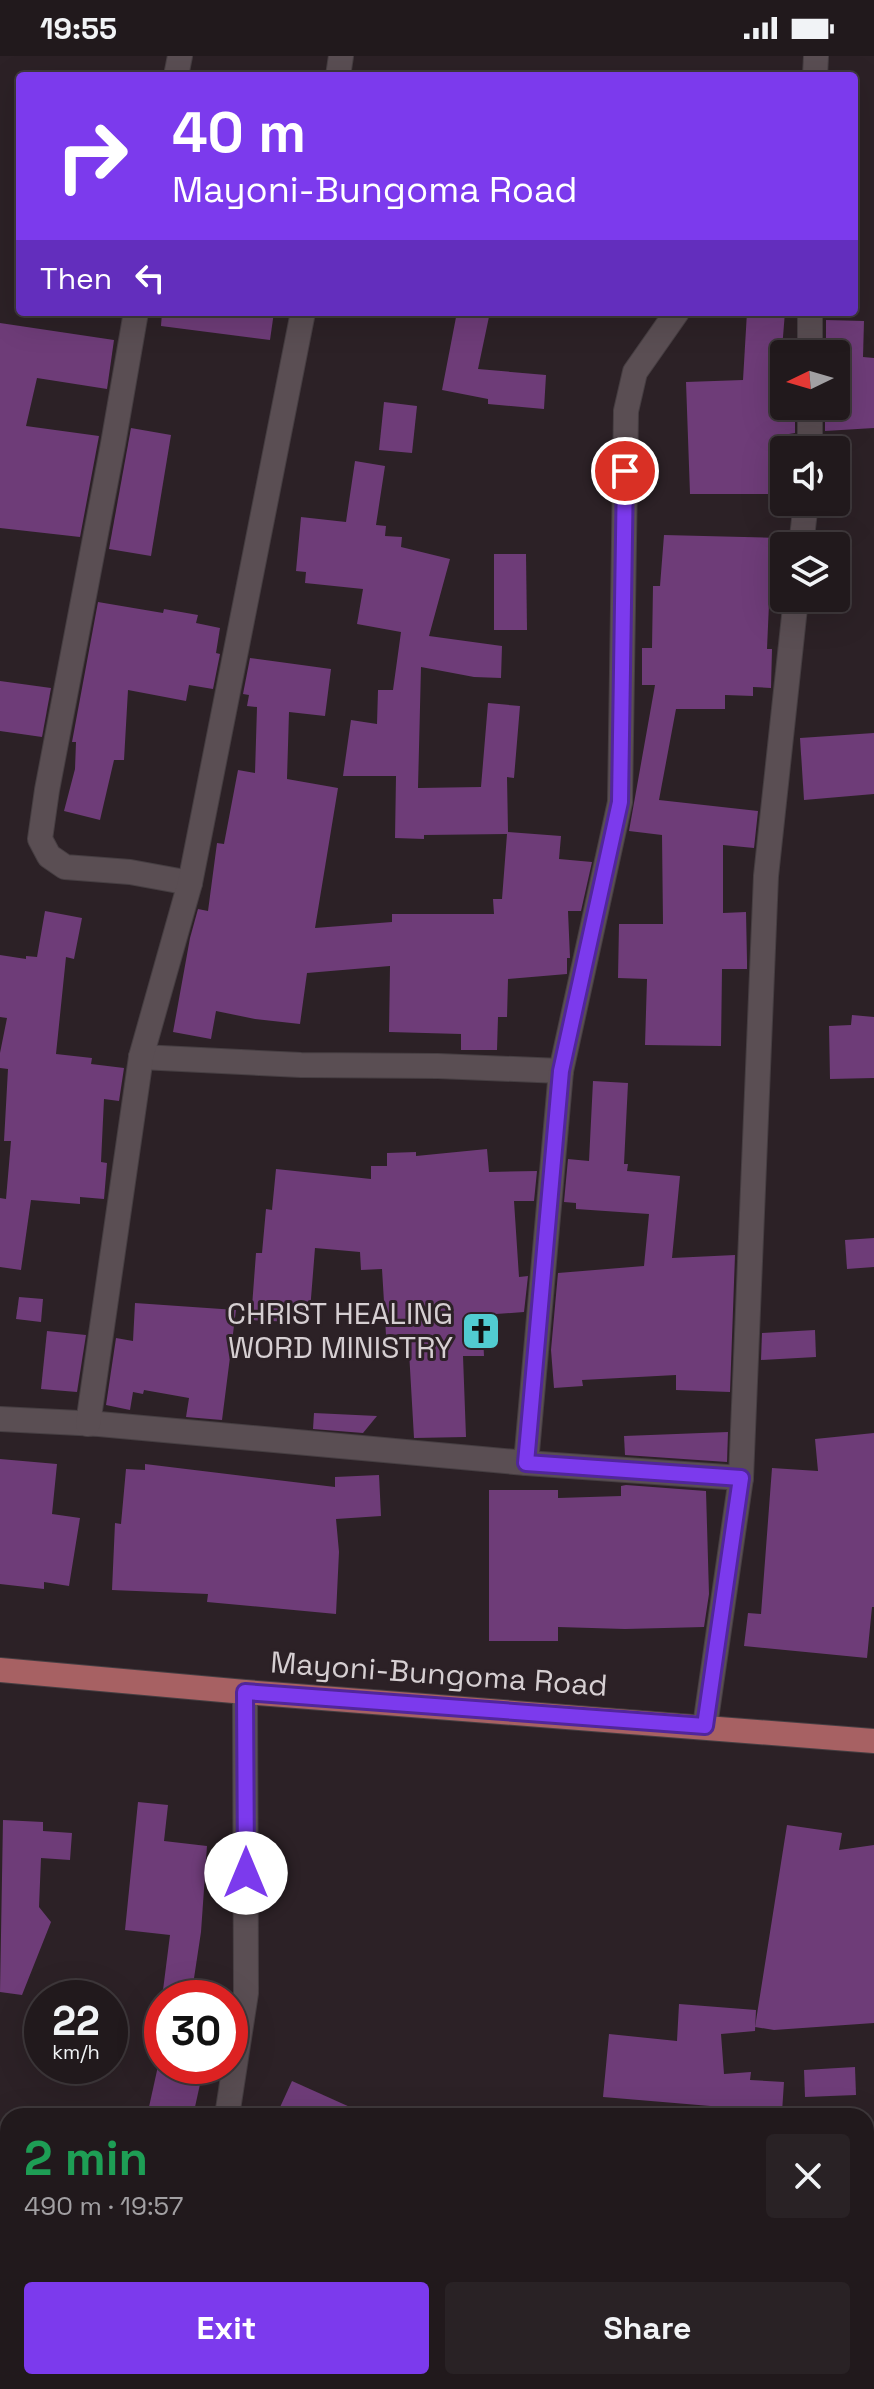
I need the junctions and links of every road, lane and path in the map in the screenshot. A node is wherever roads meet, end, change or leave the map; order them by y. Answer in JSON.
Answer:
{"nodes":[{"id":1,"x":135,"y":316,"type":"edge"},
{"id":2,"x":302,"y":316,"type":"edge"},
{"id":3,"x":674,"y":316,"type":"edge"},
{"id":4,"x":810,"y":316,"type":"edge"},
{"id":5,"x":810,"y":340,"type":"edge"},
{"id":6,"x":794,"y":612,"type":"edge"},
{"id":7,"x":190,"y":883,"type":"junction"},
{"id":8,"x":141,"y":1057,"type":"junction"},
{"id":9,"x":561,"y":1071,"type":"junction"},
{"id":10,"x":0,"y":1419,"type":"edge"},
{"id":11,"x":88,"y":1424,"type":"junction"},
{"id":12,"x":526,"y":1463,"type":"junction"},
{"id":13,"x":741,"y":1478,"type":"junction"},
{"id":14,"x":0,"y":1670,"type":"edge"},
{"id":15,"x":245,"y":1692,"type":"junction"},
{"id":16,"x":705,"y":1726,"type":"junction"},
{"id":17,"x":874,"y":1741,"type":"edge"},
{"id":18,"x":228,"y":2108,"type":"edge"}],
"edges":[{"from":1,"to":7,"type":"street"},
{"from":2,"to":7,"type":"street"},
{"from":3,"to":9,"type":"street"},
{"from":4,"to":5,"type":"street"},
{"from":6,"to":13,"type":"street"},
{"from":7,"to":8,"type":"street"},
{"from":8,"to":9,"type":"street"},
{"from":8,"to":11,"type":"street"},
{"from":9,"to":12,"type":"street"},
{"from":10,"to":11,"type":"street"},
{"from":11,"to":12,"type":"street"},
{"from":12,"to":13,"type":"street"},
{"from":13,"to":16,"type":"street"},
{"from":14,"to":15,"type":"main road","name":"Mayoni-Bungoma Road"},
{"from":15,"to":16,"type":"main road","name":"Mayoni-Bungoma Road"},
{"from":15,"to":18,"type":"street"},
{"from":16,"to":17,"type":"main road","name":"Mayoni-Bungoma Road"}]}
